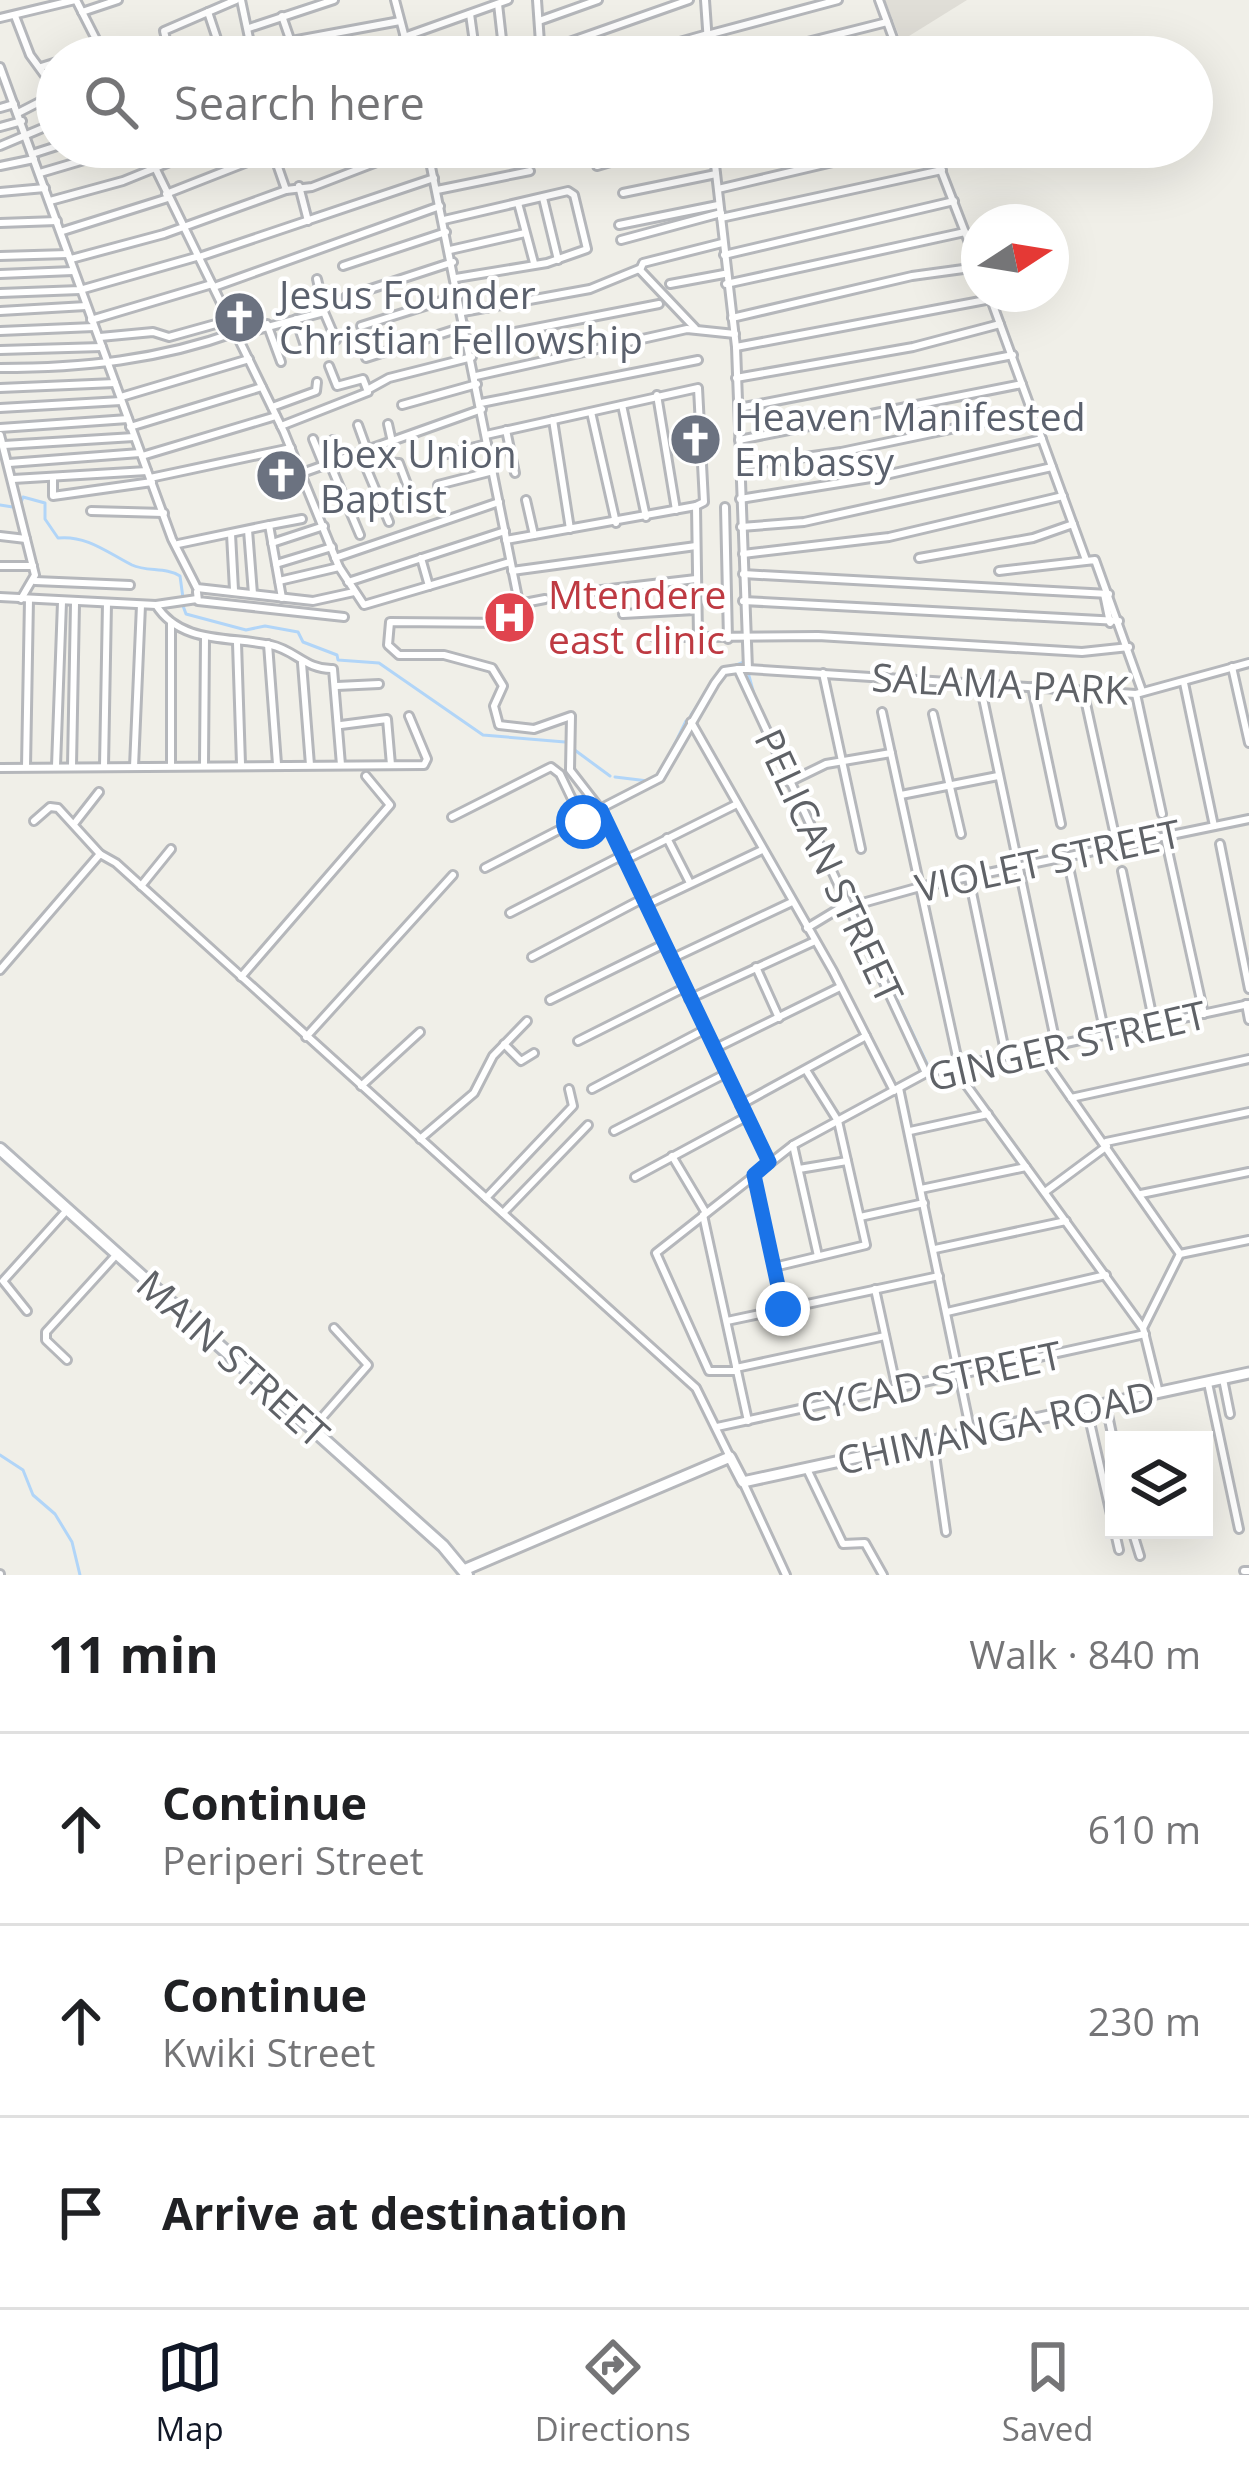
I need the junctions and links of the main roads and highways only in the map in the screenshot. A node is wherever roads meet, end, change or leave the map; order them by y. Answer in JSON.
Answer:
{"nodes":[{"id":1,"x":0,"y":1149,"type":"edge"},
{"id":2,"x":466,"y":1572,"type":"edge"}],
"edges":[{"from":1,"to":2,"type":"main road","name":"MAIN STREET"}]}
